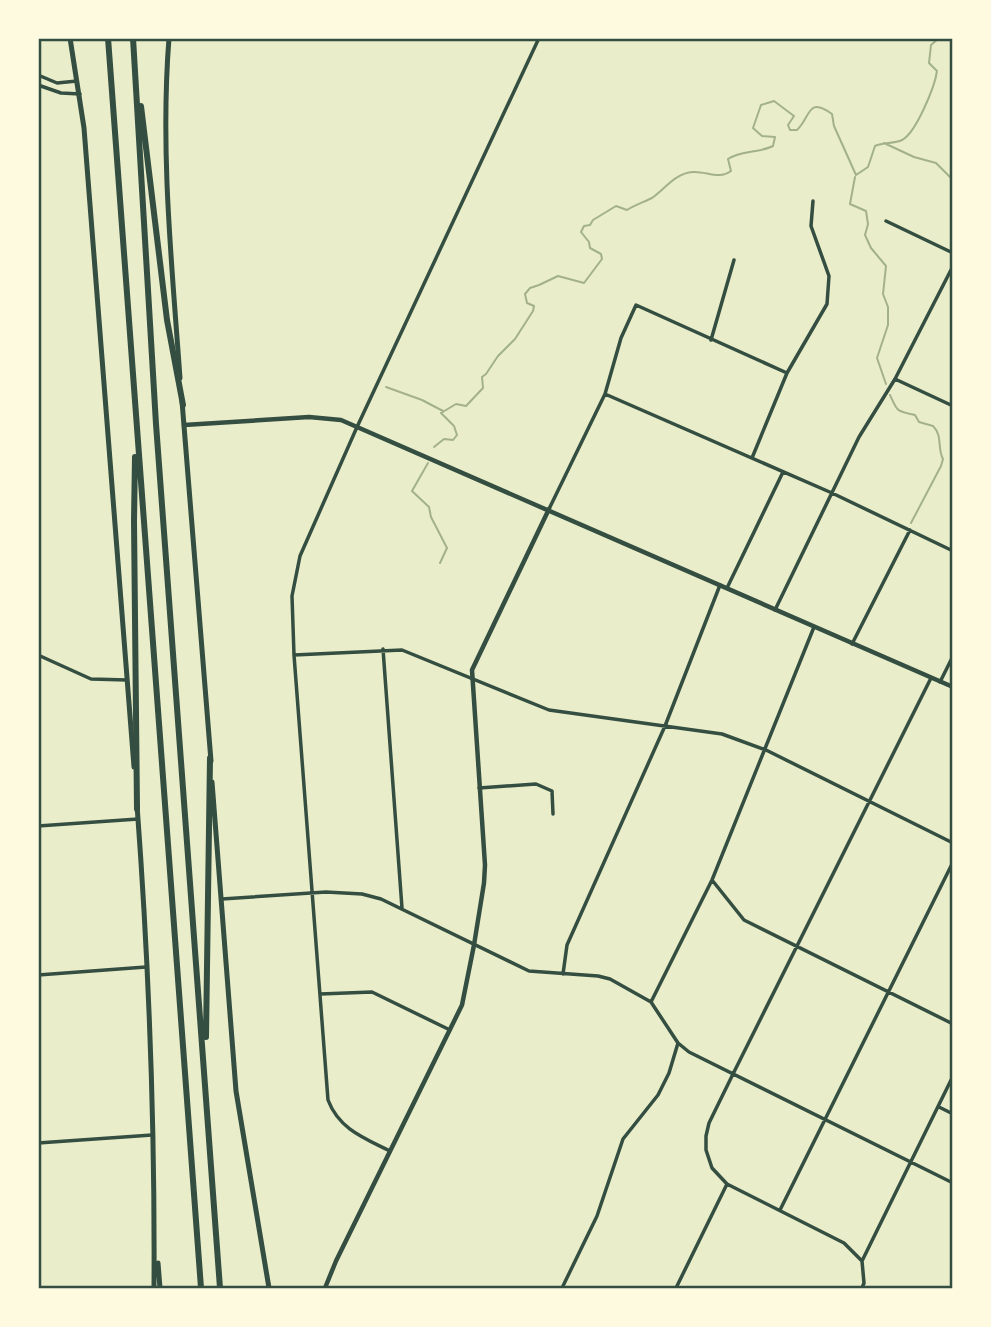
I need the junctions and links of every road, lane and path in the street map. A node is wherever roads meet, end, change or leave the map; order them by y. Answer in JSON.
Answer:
{"nodes":[{"id":1,"x":69,"y":38,"type":"edge"},
{"id":2,"x":108,"y":38,"type":"edge"},
{"id":3,"x":133,"y":38,"type":"edge"},
{"id":4,"x":169,"y":38,"type":"edge"},
{"id":5,"x":539,"y":38,"type":"edge"},
{"id":6,"x":134,"y":48,"type":"junction"},
{"id":7,"x":38,"y":75,"type":"edge"},
{"id":8,"x":77,"y":81,"type":"junction"},
{"id":9,"x":38,"y":85,"type":"edge"},
{"id":10,"x":80,"y":94,"type":"junction"},
{"id":11,"x":813,"y":201,"type":"dead end"},
{"id":12,"x":886,"y":221,"type":"dead end"},
{"id":13,"x":953,"y":253,"type":"edge"},
{"id":14,"x":734,"y":260,"type":"dead end"},
{"id":15,"x":953,"y":266,"type":"edge"},
{"id":16,"x":711,"y":340,"type":"junction"},
{"id":17,"x":787,"y":373,"type":"junction"},
{"id":18,"x":895,"y":379,"type":"junction"},
{"id":19,"x":605,"y":394,"type":"junction"},
{"id":20,"x":183,"y":405,"type":"junction"},
{"id":21,"x":953,"y":406,"type":"edge"},
{"id":22,"x":136,"y":420,"type":"junction"},
{"id":23,"x":184,"y":425,"type":"junction"},
{"id":24,"x":358,"y":427,"type":"junction"},
{"id":25,"x":751,"y":458,"type":"junction"},
{"id":26,"x":783,"y":472,"type":"junction"},
{"id":27,"x":832,"y":493,"type":"junction"},
{"id":28,"x":549,"y":509,"type":"junction"},
{"id":29,"x":910,"y":530,"type":"junction"},
{"id":30,"x":953,"y":551,"type":"edge"},
{"id":31,"x":720,"y":585,"type":"junction"},
{"id":32,"x":727,"y":588,"type":"junction"},
{"id":33,"x":775,"y":610,"type":"junction"},
{"id":34,"x":814,"y":627,"type":"junction"},
{"id":35,"x":852,"y":644,"type":"junction"},
{"id":36,"x":383,"y":649,"type":"junction"},
{"id":37,"x":294,"y":654,"type":"junction"},
{"id":38,"x":38,"y":655,"type":"edge"},
{"id":39,"x":953,"y":656,"type":"edge"},
{"id":40,"x":931,"y":678,"type":"junction"},
{"id":41,"x":472,"y":679,"type":"junction"},
{"id":42,"x":127,"y":680,"type":"junction"},
{"id":43,"x":940,"y":682,"type":"junction"},
{"id":44,"x":953,"y":687,"type":"edge"},
{"id":45,"x":665,"y":726,"type":"junction"},
{"id":46,"x":766,"y":750,"type":"junction"},
{"id":47,"x":210,"y":758,"type":"junction"},
{"id":48,"x":479,"y":788,"type":"junction"},
{"id":49,"x":869,"y":802,"type":"junction"},
{"id":50,"x":137,"y":809,"type":"junction"},
{"id":51,"x":553,"y":814,"type":"dead end"},
{"id":52,"x":138,"y":819,"type":"junction"},
{"id":53,"x":38,"y":826,"type":"edge"},
{"id":54,"x":953,"y":843,"type":"edge"},
{"id":55,"x":953,"y":862,"type":"edge"},
{"id":56,"x":712,"y":880,"type":"junction"},
{"id":57,"x":312,"y":893,"type":"junction"},
{"id":58,"x":222,"y":899,"type":"junction"},
{"id":59,"x":402,"y":908,"type":"junction"},
{"id":60,"x":474,"y":945,"type":"junction"},
{"id":61,"x":797,"y":946,"type":"junction"},
{"id":62,"x":148,"y":967,"type":"junction"},
{"id":63,"x":563,"y":974,"type":"junction"},
{"id":64,"x":38,"y":975,"type":"edge"},
{"id":65,"x":887,"y":992,"type":"junction"},
{"id":66,"x":320,"y":994,"type":"junction"},
{"id":67,"x":651,"y":1002,"type":"junction"},
{"id":68,"x":953,"y":1024,"type":"edge"},
{"id":69,"x":450,"y":1030,"type":"junction"},
{"id":70,"x":678,"y":1043,"type":"junction"},
{"id":71,"x":733,"y":1074,"type":"junction"},
{"id":72,"x":953,"y":1076,"type":"edge"},
{"id":73,"x":205,"y":1078,"type":"junction"},
{"id":74,"x":938,"y":1107,"type":"junction"},
{"id":75,"x":953,"y":1114,"type":"edge"},
{"id":76,"x":824,"y":1119,"type":"junction"},
{"id":77,"x":153,"y":1135,"type":"junction"},
{"id":78,"x":38,"y":1143,"type":"edge"},
{"id":79,"x":390,"y":1151,"type":"junction"},
{"id":80,"x":911,"y":1163,"type":"junction"},
{"id":81,"x":953,"y":1183,"type":"edge"},
{"id":82,"x":727,"y":1184,"type":"junction"},
{"id":83,"x":780,"y":1210,"type":"junction"},
{"id":84,"x":155,"y":1232,"type":"junction"},
{"id":85,"x":862,"y":1261,"type":"junction"},
{"id":86,"x":154,"y":1289,"type":"edge"},
{"id":87,"x":160,"y":1289,"type":"edge"},
{"id":88,"x":201,"y":1289,"type":"edge"},
{"id":89,"x":220,"y":1289,"type":"edge"},
{"id":90,"x":269,"y":1289,"type":"edge"},
{"id":91,"x":325,"y":1289,"type":"edge"},
{"id":92,"x":562,"y":1289,"type":"edge"},
{"id":93,"x":676,"y":1289,"type":"edge"},
{"id":94,"x":862,"y":1289,"type":"edge"}],
"edges":[{"from":1,"to":8,"type":"main road"},
{"from":2,"to":22,"type":"highway"},
{"from":3,"to":6,"type":"highway"},
{"from":4,"to":20,"type":"main road"},
{"from":5,"to":24,"type":"street"},
{"from":6,"to":20,"type":"highway"},
{"from":6,"to":73,"type":"highway"},
{"from":7,"to":8,"type":"street"},
{"from":8,"to":10,"type":"main road"},
{"from":9,"to":10,"type":"street"},
{"from":10,"to":42,"type":"main road"},
{"from":11,"to":17,"type":"street"},
{"from":12,"to":13,"type":"street"},
{"from":14,"to":16,"type":"street"},
{"from":15,"to":18,"type":"street"},
{"from":16,"to":17,"type":"street"},
{"from":16,"to":19,"type":"street"},
{"from":17,"to":25,"type":"street"},
{"from":18,"to":21,"type":"street"},
{"from":18,"to":27,"type":"street"},
{"from":19,"to":25,"type":"street"},
{"from":19,"to":28,"type":"street"},
{"from":20,"to":23,"type":"main road"},
{"from":22,"to":50,"type":"highway"},
{"from":22,"to":88,"type":"highway"},
{"from":23,"to":24,"type":"street"},
{"from":23,"to":47,"type":"main road"},
{"from":24,"to":28,"type":"street"},
{"from":24,"to":37,"type":"street"},
{"from":25,"to":26,"type":"street"},
{"from":26,"to":27,"type":"street"},
{"from":26,"to":32,"type":"street"},
{"from":27,"to":29,"type":"street"},
{"from":27,"to":33,"type":"street"},
{"from":28,"to":31,"type":"street"},
{"from":28,"to":41,"type":"street"},
{"from":29,"to":30,"type":"street"},
{"from":29,"to":35,"type":"street"},
{"from":31,"to":32,"type":"street"},
{"from":31,"to":45,"type":"street"},
{"from":32,"to":33,"type":"street"},
{"from":33,"to":34,"type":"street"},
{"from":34,"to":35,"type":"street"},
{"from":34,"to":46,"type":"street"},
{"from":35,"to":40,"type":"street"},
{"from":36,"to":37,"type":"street"},
{"from":36,"to":41,"type":"street"},
{"from":36,"to":59,"type":"street"},
{"from":37,"to":57,"type":"street"},
{"from":38,"to":42,"type":"street"},
{"from":39,"to":43,"type":"street"},
{"from":40,"to":43,"type":"street"},
{"from":40,"to":49,"type":"street"},
{"from":41,"to":45,"type":"street"},
{"from":41,"to":48,"type":"street"},
{"from":42,"to":50,"type":"main road"},
{"from":43,"to":44,"type":"street"},
{"from":45,"to":46,"type":"street"},
{"from":45,"to":63,"type":"street"},
{"from":46,"to":49,"type":"street"},
{"from":46,"to":56,"type":"street"},
{"from":47,"to":58,"type":"main road"},
{"from":47,"to":73,"type":"highway"},
{"from":48,"to":51,"type":"street"},
{"from":48,"to":60,"type":"street"},
{"from":49,"to":54,"type":"street"},
{"from":49,"to":61,"type":"street"},
{"from":50,"to":52,"type":"main road"},
{"from":52,"to":53,"type":"street"},
{"from":52,"to":62,"type":"main road"},
{"from":55,"to":65,"type":"street"},
{"from":56,"to":61,"type":"street"},
{"from":56,"to":67,"type":"street"},
{"from":57,"to":58,"type":"street"},
{"from":57,"to":59,"type":"street"},
{"from":57,"to":66,"type":"street"},
{"from":58,"to":90,"type":"main road"},
{"from":59,"to":60,"type":"street"},
{"from":60,"to":63,"type":"street"},
{"from":60,"to":69,"type":"street"},
{"from":61,"to":65,"type":"street"},
{"from":61,"to":71,"type":"street"},
{"from":62,"to":64,"type":"street"},
{"from":62,"to":77,"type":"main road"},
{"from":63,"to":67,"type":"street"},
{"from":65,"to":68,"type":"street"},
{"from":65,"to":76,"type":"street"},
{"from":66,"to":69,"type":"street"},
{"from":66,"to":79,"type":"street"},
{"from":67,"to":70,"type":"street"},
{"from":69,"to":79,"type":"street"},
{"from":70,"to":71,"type":"street"},
{"from":70,"to":92,"type":"street"},
{"from":71,"to":76,"type":"street"},
{"from":71,"to":82,"type":"street"},
{"from":72,"to":74,"type":"street"},
{"from":73,"to":89,"type":"highway"},
{"from":74,"to":75,"type":"street"},
{"from":74,"to":80,"type":"street"},
{"from":76,"to":80,"type":"street"},
{"from":76,"to":83,"type":"street"},
{"from":77,"to":78,"type":"street"},
{"from":77,"to":84,"type":"main road"},
{"from":79,"to":91,"type":"street"},
{"from":80,"to":81,"type":"street"},
{"from":80,"to":85,"type":"street"},
{"from":82,"to":83,"type":"street"},
{"from":82,"to":93,"type":"street"},
{"from":83,"to":85,"type":"street"},
{"from":84,"to":86,"type":"main road"},
{"from":84,"to":87,"type":"main road"},
{"from":85,"to":94,"type":"street"}]}
